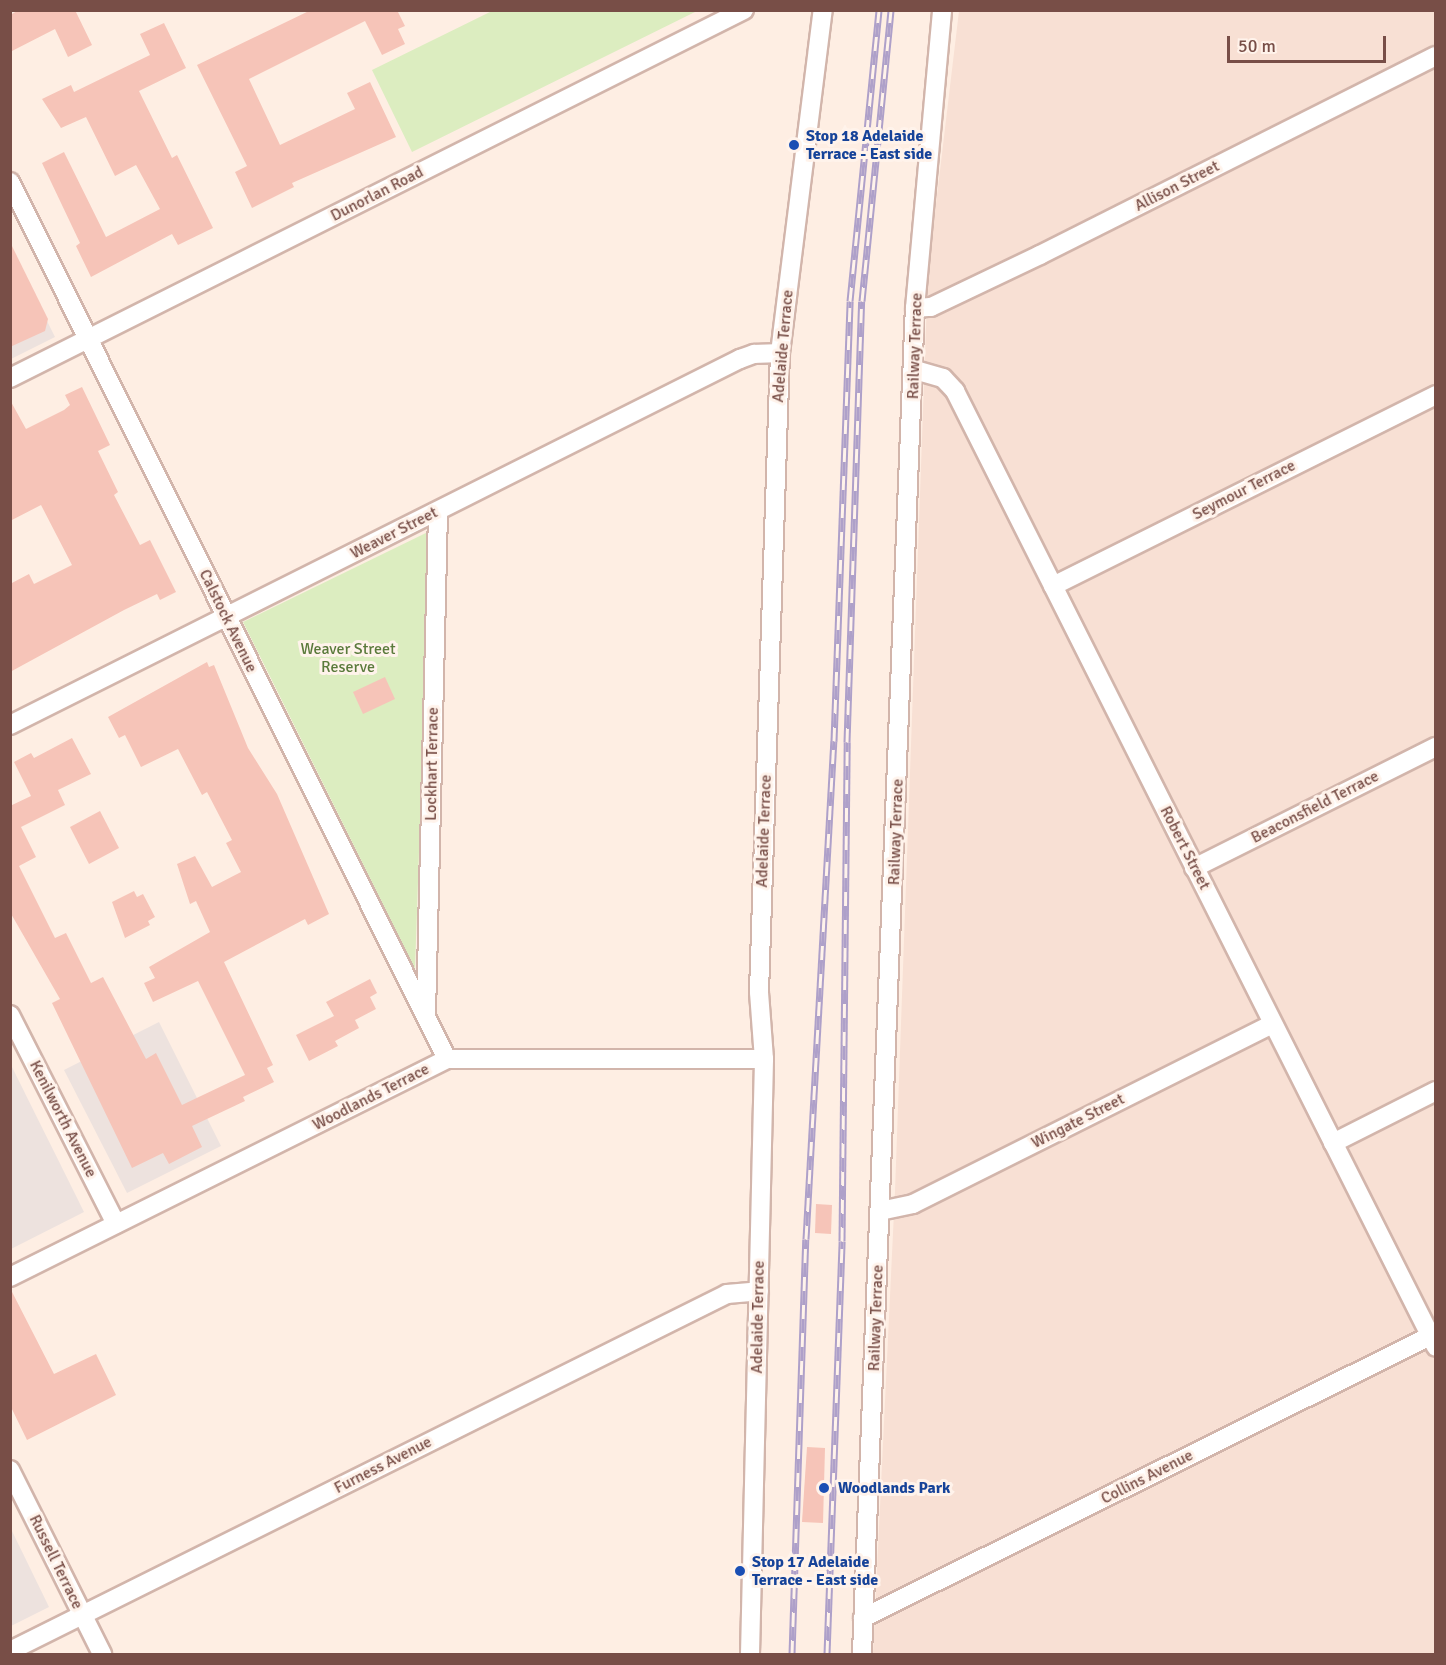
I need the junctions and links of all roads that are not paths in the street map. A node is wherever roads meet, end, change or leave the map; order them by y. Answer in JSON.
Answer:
{"nodes":[{"id":1,"x":744,"y":10,"type":"edge"},
{"id":2,"x":824,"y":10,"type":"edge"},
{"id":3,"x":942,"y":10,"type":"edge"},
{"id":4,"x":1436,"y":57,"type":"edge"},
{"id":5,"x":10,"y":182,"type":"edge"},
{"id":6,"x":915,"y":308,"type":"junction"},
{"id":7,"x":89,"y":338,"type":"junction"},
{"id":8,"x":780,"y":353,"type":"junction"},
{"id":9,"x":915,"y":370,"type":"junction"},
{"id":10,"x":10,"y":378,"type":"edge"},
{"id":11,"x":1436,"y":395,"type":"edge"},
{"id":12,"x":438,"y":511,"type":"junction"},
{"id":13,"x":1053,"y":586,"type":"junction"},
{"id":14,"x":226,"y":617,"type":"junction"},
{"id":15,"x":10,"y":725,"type":"edge"},
{"id":16,"x":1436,"y":747,"type":"edge"},
{"id":17,"x":1194,"y":868,"type":"junction"},
{"id":18,"x":10,"y":1015,"type":"edge"},
{"id":19,"x":426,"y":1016,"type":"junction"},
{"id":20,"x":1273,"y":1024,"type":"junction"},
{"id":21,"x":447,"y":1059,"type":"junction"},
{"id":22,"x":764,"y":1059,"type":"junction"},
{"id":23,"x":1436,"y":1091,"type":"edge"},
{"id":24,"x":1333,"y":1143,"type":"junction"},
{"id":25,"x":880,"y":1211,"type":"junction"},
{"id":26,"x":116,"y":1224,"type":"junction"},
{"id":27,"x":10,"y":1277,"type":"edge"},
{"id":28,"x":759,"y":1291,"type":"junction"},
{"id":29,"x":1433,"y":1342,"type":"edge"},
{"id":30,"x":10,"y":1470,"type":"edge"},
{"id":31,"x":82,"y":1615,"type":"junction"},
{"id":32,"x":863,"y":1618,"type":"junction"},
{"id":33,"x":10,"y":1651,"type":"edge"},
{"id":34,"x":102,"y":1654,"type":"edge"},
{"id":35,"x":750,"y":1654,"type":"edge"},
{"id":36,"x":862,"y":1654,"type":"edge"}],
"edges":[{"from":1,"to":7,"type":"street","name":"Dunorlan Road"},
{"from":2,"to":8,"type":"street","name":"Adelaide Terrace"},
{"from":3,"to":6,"type":"street","name":"Railway Terrace"},
{"from":4,"to":6,"type":"street","name":"Allison Street"},
{"from":5,"to":7,"type":"street","name":"Calstock Avenue"},
{"from":6,"to":9,"type":"street","name":"Railway Terrace"},
{"from":7,"to":10,"type":"street","name":"Dunorlan Road"},
{"from":7,"to":14,"type":"street","name":"Calstock Avenue"},
{"from":8,"to":12,"type":"street","name":"Weaver Street"},
{"from":8,"to":22,"type":"street","name":"Adelaide Terrace"},
{"from":9,"to":13,"type":"street","name":"Robert Street"},
{"from":9,"to":25,"type":"street","name":"Railway Terrace"},
{"from":11,"to":13,"type":"street","name":"Seymour Terrace"},
{"from":12,"to":14,"type":"street","name":"Weaver Street"},
{"from":12,"to":19,"type":"street","name":"Lockhart Terrace"},
{"from":13,"to":17,"type":"street","name":"Robert Street"},
{"from":14,"to":15,"type":"street","name":"Weaver Street"},
{"from":14,"to":19,"type":"street","name":"Calstock Avenue"},
{"from":16,"to":17,"type":"street","name":"Beaconsfield Terrace"},
{"from":17,"to":20,"type":"street","name":"Robert Street"},
{"from":18,"to":26,"type":"street","name":"Kenilworth Avenue"},
{"from":19,"to":21,"type":"street","name":"Calstock Avenue"},
{"from":20,"to":24,"type":"street","name":"Robert Street"},
{"from":20,"to":25,"type":"street","name":"Wingate Street"},
{"from":21,"to":22,"type":"street","name":"Woodlands Terrace"},
{"from":21,"to":26,"type":"street","name":"Woodlands Terrace"},
{"from":22,"to":28,"type":"street","name":"Adelaide Terrace"},
{"from":23,"to":24,"type":"street"},
{"from":24,"to":29,"type":"street","name":"Robert Street"},
{"from":25,"to":32,"type":"street","name":"Railway Terrace"},
{"from":26,"to":27,"type":"street","name":"Woodlands Terrace"},
{"from":28,"to":31,"type":"street","name":"Furness Avenue"},
{"from":28,"to":35,"type":"street","name":"Adelaide Terrace"},
{"from":29,"to":32,"type":"street","name":"Collins Avenue"},
{"from":30,"to":31,"type":"street","name":"Russell Terrace"},
{"from":31,"to":33,"type":"street","name":"Furness Avenue"},
{"from":31,"to":34,"type":"street","name":"Russell Terrace"},
{"from":32,"to":36,"type":"street","name":"Railway Terrace"}]}
